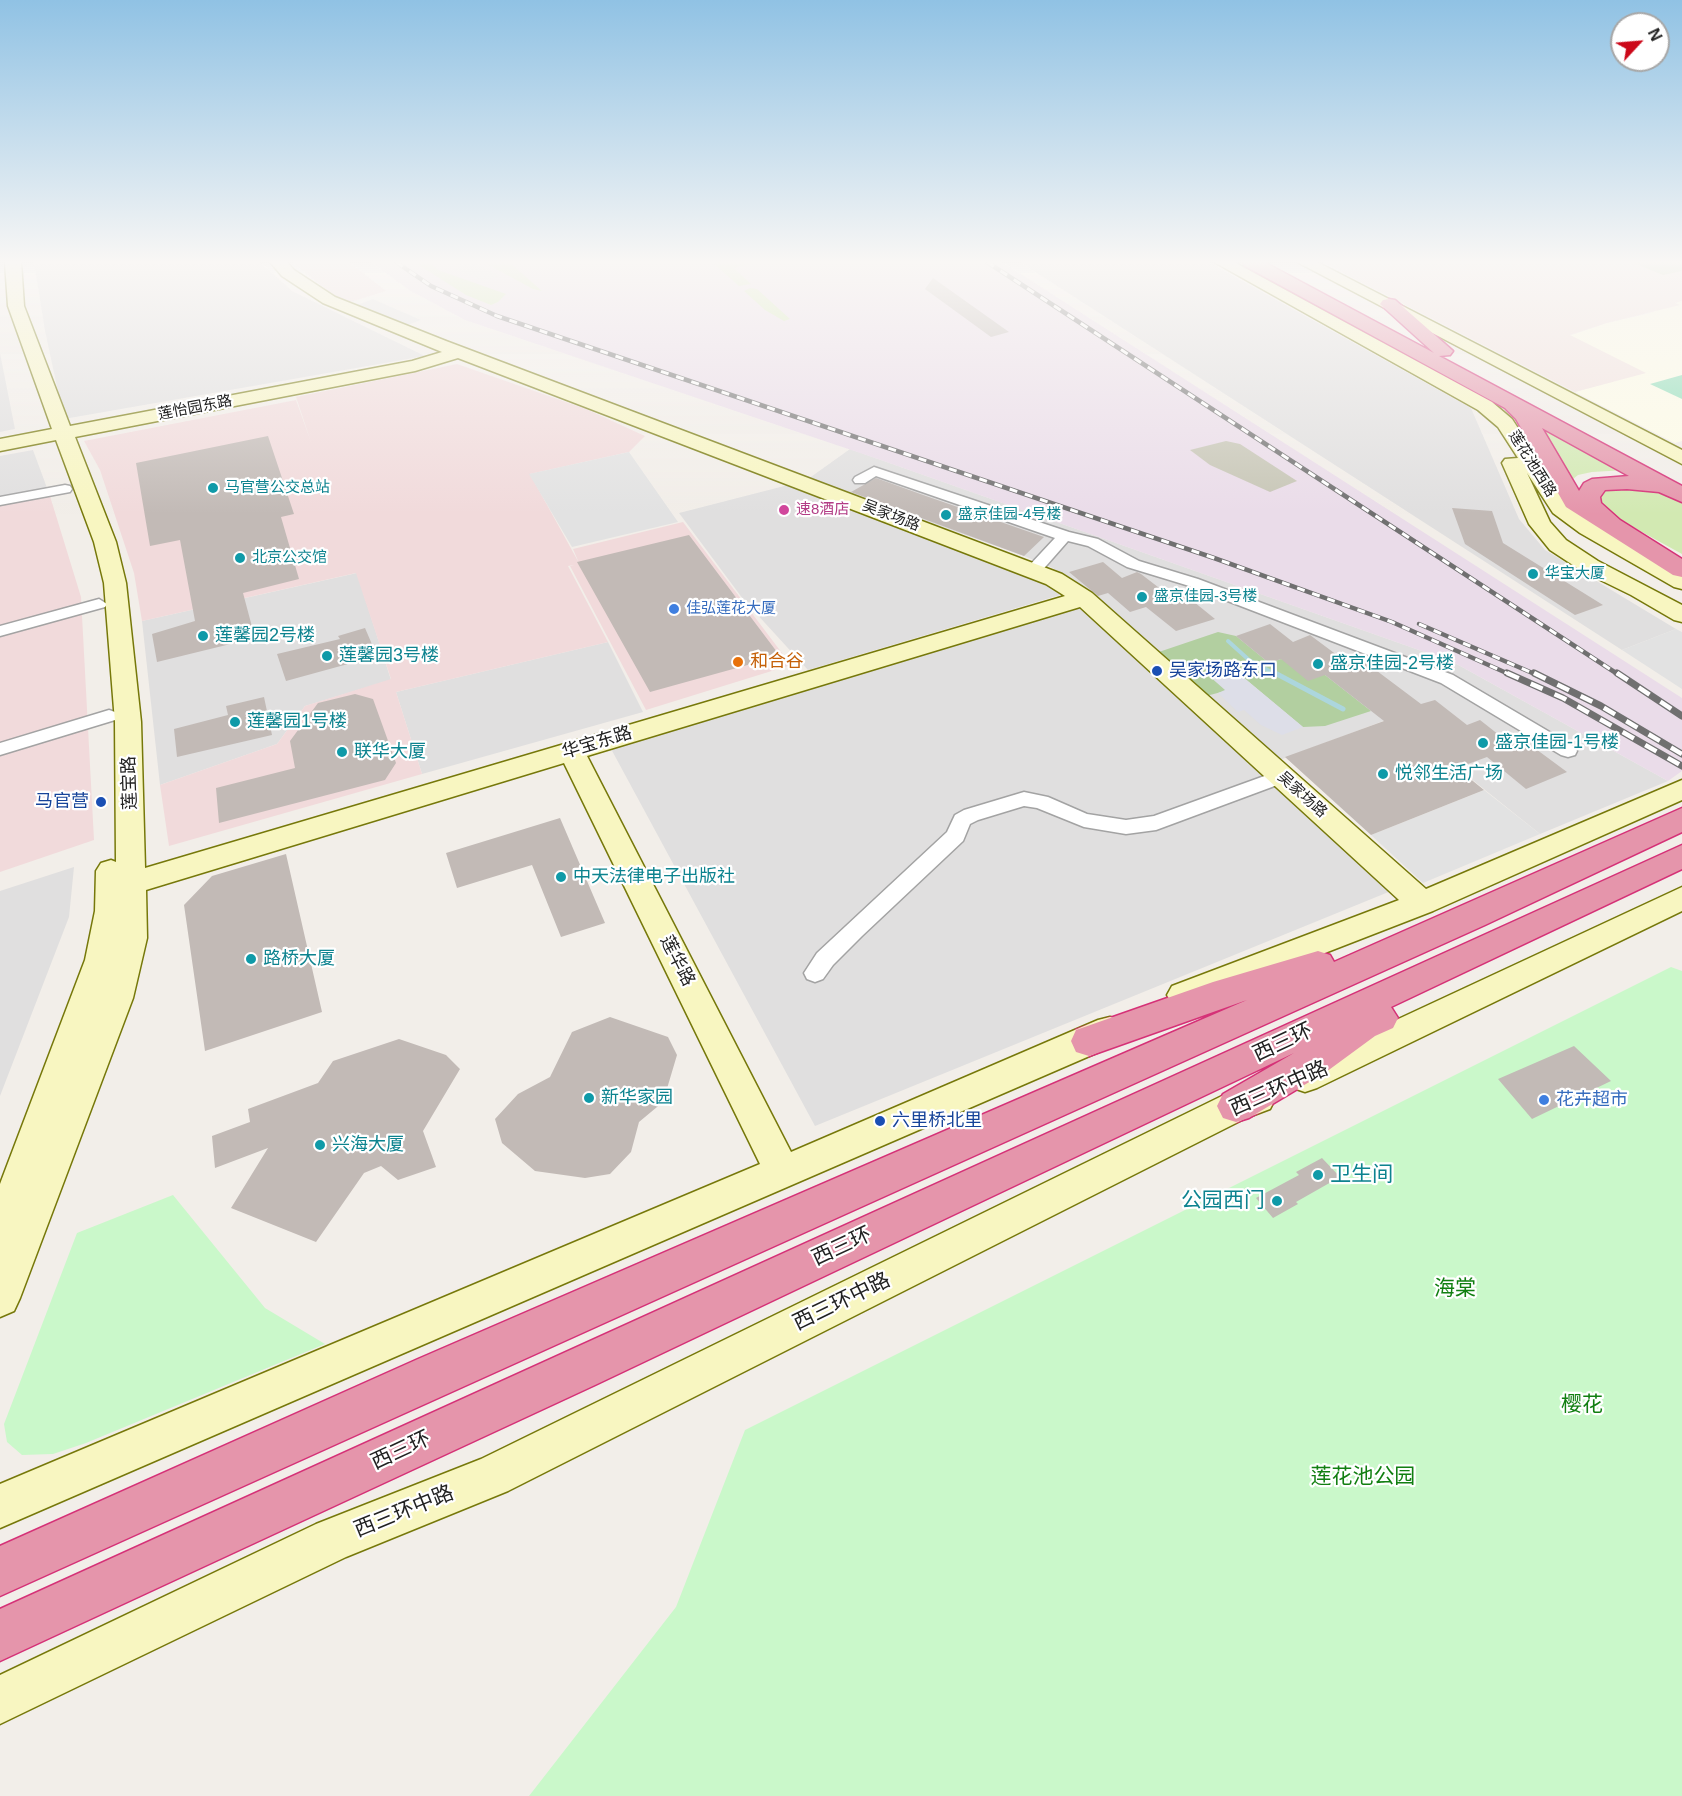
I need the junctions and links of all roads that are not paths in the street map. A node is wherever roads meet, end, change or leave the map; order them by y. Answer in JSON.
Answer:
{"nodes":[{"id":1,"x":12,"y":346,"type":"edge"},
{"id":2,"x":28,"y":346,"type":"edge"},
{"id":3,"x":444,"y":346,"type":"edge"},
{"id":4,"x":1379,"y":346,"type":"edge"},
{"id":5,"x":1404,"y":346,"type":"edge"},
{"id":6,"x":1418,"y":346,"type":"edge"},
{"id":7,"x":1421,"y":346,"type":"edge"},
{"id":8,"x":1431,"y":346,"type":"edge"},
{"id":9,"x":1469,"y":346,"type":"edge"},
{"id":10,"x":459,"y":352,"type":"junction"},
{"id":11,"x":1444,"y":359,"type":"junction"},
{"id":12,"x":1495,"y":402,"type":"junction"},
{"id":13,"x":54,"y":435,"type":"junction"},
{"id":14,"x":0,"y":445,"type":"edge"},
{"id":15,"x":1682,"y":458,"type":"edge"},
{"id":16,"x":1682,"y":475,"type":"edge"},
{"id":17,"x":860,"y":480,"type":"dead end"},
{"id":18,"x":65,"y":489,"type":"junction"},
{"id":19,"x":1682,"y":495,"type":"edge"},
{"id":20,"x":0,"y":501,"type":"edge"},
{"id":21,"x":1065,"y":536,"type":"junction"},
{"id":22,"x":1033,"y":570,"type":"junction"},
{"id":23,"x":1681,"y":571,"type":"edge"},
{"id":24,"x":1084,"y":598,"type":"junction"},
{"id":25,"x":99,"y":604,"type":"junction"},
{"id":26,"x":1682,"y":615,"type":"edge"},
{"id":27,"x":0,"y":631,"type":"edge"},
{"id":28,"x":109,"y":716,"type":"junction"},
{"id":29,"x":0,"y":749,"type":"edge"},
{"id":30,"x":571,"y":751,"type":"junction"},
{"id":31,"x":1568,"y":751,"type":"dead end"},
{"id":32,"x":1281,"y":776,"type":"junction"},
{"id":33,"x":1682,"y":789,"type":"edge"},
{"id":34,"x":1682,"y":819,"type":"edge"},
{"id":35,"x":1682,"y":856,"type":"edge"},
{"id":36,"x":121,"y":887,"type":"junction"},
{"id":37,"x":1682,"y":898,"type":"edge"},
{"id":38,"x":1422,"y":903,"type":"junction"},
{"id":39,"x":1488,"y":928,"type":"junction"},
{"id":40,"x":815,"y":973,"type":"dead end"},
{"id":41,"x":1089,"y":1041,"type":"junction"},
{"id":42,"x":1236,"y":1106,"type":"junction"},
{"id":43,"x":782,"y":1171,"type":"junction"},
{"id":44,"x":0,"y":1233,"type":"edge"},
{"id":45,"x":0,"y":1298,"type":"edge"},
{"id":46,"x":0,"y":1506,"type":"edge"},
{"id":47,"x":0,"y":1571,"type":"edge"},
{"id":48,"x":0,"y":1635,"type":"edge"},
{"id":49,"x":0,"y":1700,"type":"edge"}],
"edges":[{"from":1,"to":13,"type":"street","name":"莲宝路"},
{"from":2,"to":13,"type":"street","name":"莲宝路"},
{"from":3,"to":10,"type":"street","name":"吴家场路"},
{"from":4,"to":12,"type":"street","name":"莲花池西路"},
{"from":5,"to":11,"type":"highway"},
{"from":6,"to":11,"type":"highway","name":"莲花池西路"},
{"from":7,"to":11,"type":"highway","name":"莲花池西路"},
{"from":8,"to":11,"type":"highway"},
{"from":9,"to":15,"type":"street"},
{"from":10,"to":13,"type":"street","name":"莲怡园东路"},
{"from":10,"to":22,"type":"street","name":"吴家场路"},
{"from":11,"to":12,"type":"highway","name":"莲花池西路"},
{"from":11,"to":16,"type":"highway","name":"莲花池西路"},
{"from":12,"to":19,"type":"highway","name":"莲花池西路"},
{"from":12,"to":23,"type":"highway"},
{"from":12,"to":26,"type":"street"},
{"from":13,"to":14,"type":"street","name":"莲怡园东路"},
{"from":13,"to":18,"type":"street","name":"莲宝路"},
{"from":13,"to":36,"type":"street","name":"莲宝路"},
{"from":17,"to":21,"type":"street"},
{"from":18,"to":20,"type":"street"},
{"from":18,"to":25,"type":"street","name":"莲宝路"},
{"from":19,"to":23,"type":"highway"},
{"from":21,"to":22,"type":"street"},
{"from":21,"to":31,"type":"street"},
{"from":22,"to":24,"type":"street","name":"吴家场路"},
{"from":24,"to":30,"type":"street","name":"华宝东路"},
{"from":24,"to":32,"type":"street","name":"吴家场路"},
{"from":25,"to":27,"type":"street"},
{"from":25,"to":28,"type":"street","name":"莲宝路"},
{"from":28,"to":29,"type":"street"},
{"from":28,"to":36,"type":"street","name":"莲宝路"},
{"from":30,"to":36,"type":"street","name":"华宝东路"},
{"from":30,"to":43,"type":"street","name":"莲华路"},
{"from":32,"to":38,"type":"street","name":"吴家场路"},
{"from":32,"to":40,"type":"street"},
{"from":33,"to":38,"type":"street"},
{"from":34,"to":39,"type":"highway","name":"西三环"},
{"from":35,"to":39,"type":"highway","name":"西三环"},
{"from":36,"to":44,"type":"street","name":"莲宝路"},
{"from":36,"to":45,"type":"street","name":"莲宝路"},
{"from":37,"to":42,"type":"street","name":"西三环中路"},
{"from":38,"to":41,"type":"street"},
{"from":39,"to":41,"type":"highway"},
{"from":39,"to":42,"type":"highway"},
{"from":39,"to":47,"type":"highway","name":"西三环"},
{"from":39,"to":48,"type":"highway","name":"西三环"},
{"from":41,"to":43,"type":"street"},
{"from":42,"to":49,"type":"street","name":"西三环中路"},
{"from":43,"to":46,"type":"street"}]}
